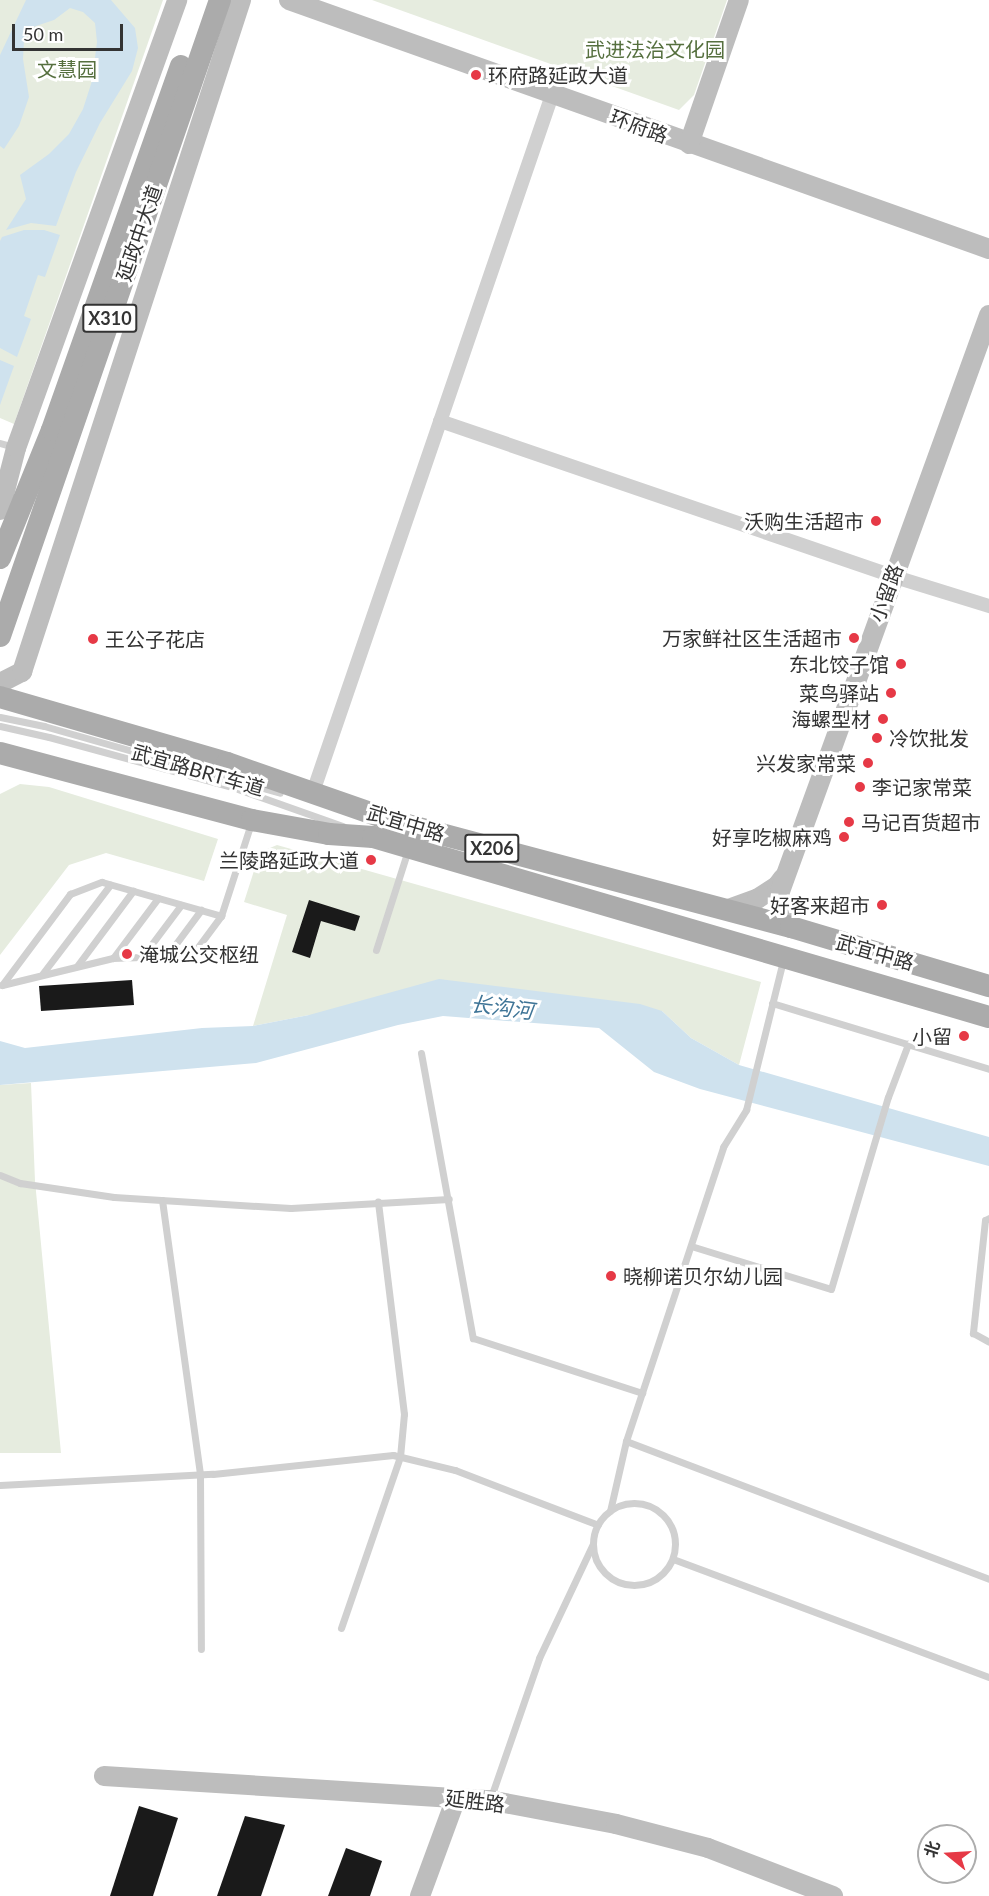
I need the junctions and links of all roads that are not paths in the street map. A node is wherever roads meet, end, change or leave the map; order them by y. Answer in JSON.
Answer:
{"nodes":[{"id":1,"x":177,"y":0,"type":"edge"},
{"id":2,"x":204,"y":0,"type":"edge"},
{"id":3,"x":220,"y":0,"type":"edge"},
{"id":4,"x":240,"y":0,"type":"edge"},
{"id":5,"x":289,"y":0,"type":"edge"},
{"id":6,"x":739,"y":0,"type":"edge"},
{"id":7,"x":552,"y":95,"type":"junction"},
{"id":8,"x":689,"y":144,"type":"junction"},
{"id":9,"x":989,"y":249,"type":"edge"},
{"id":10,"x":989,"y":315,"type":"edge"},
{"id":11,"x":440,"y":421,"type":"junction"},
{"id":12,"x":8,"y":445,"type":"edge"},
{"id":13,"x":0,"y":510,"type":"edge"},
{"id":14,"x":0,"y":558,"type":"edge"},
{"id":15,"x":892,"y":576,"type":"junction"},
{"id":16,"x":989,"y":606,"type":"edge"},
{"id":17,"x":0,"y":636,"type":"edge"},
{"id":18,"x":0,"y":683,"type":"edge"},
{"id":19,"x":0,"y":697,"type":"edge"},
{"id":20,"x":0,"y":717,"type":"edge"},
{"id":21,"x":0,"y":726,"type":"edge"},
{"id":22,"x":0,"y":753,"type":"edge"},
{"id":23,"x":287,"y":795,"type":"dead end"},
{"id":24,"x":311,"y":797,"type":"junction"},
{"id":25,"x":252,"y":820,"type":"junction"},
{"id":26,"x":373,"y":837,"type":"junction"},
{"id":27,"x":409,"y":847,"type":"junction"},
{"id":28,"x":786,"y":873,"type":"junction"},
{"id":29,"x":110,"y":885,"type":"junction"},
{"id":30,"x":133,"y":891,"type":"junction"},
{"id":31,"x":158,"y":898,"type":"junction"},
{"id":32,"x":181,"y":905,"type":"junction"},
{"id":33,"x":201,"y":910,"type":"junction"},
{"id":34,"x":726,"y":910,"type":"junction"},
{"id":35,"x":221,"y":916,"type":"junction"},
{"id":36,"x":790,"y":927,"type":"junction"},
{"id":37,"x":376,"y":950,"type":"dead end"},
{"id":38,"x":142,"y":957,"type":"junction"},
{"id":39,"x":166,"y":957,"type":"junction"},
{"id":40,"x":784,"y":957,"type":"junction"},
{"id":41,"x":113,"y":958,"type":"junction"},
{"id":42,"x":77,"y":966,"type":"junction"},
{"id":43,"x":43,"y":973,"type":"junction"},
{"id":44,"x":1,"y":985,"type":"edge"},
{"id":45,"x":989,"y":986,"type":"edge"},
{"id":46,"x":772,"y":1003,"type":"junction"},
{"id":47,"x":989,"y":1017,"type":"edge"},
{"id":48,"x":909,"y":1044,"type":"junction"},
{"id":49,"x":421,"y":1053,"type":"dead end"},
{"id":50,"x":989,"y":1069,"type":"edge"},
{"id":51,"x":0,"y":1175,"type":"edge"},
{"id":52,"x":449,"y":1199,"type":"junction"},
{"id":53,"x":162,"y":1200,"type":"junction"},
{"id":54,"x":378,"y":1202,"type":"junction"},
{"id":55,"x":989,"y":1218,"type":"edge"},
{"id":56,"x":691,"y":1246,"type":"junction"},
{"id":57,"x":989,"y":1342,"type":"edge"},
{"id":58,"x":642,"y":1393,"type":"junction"},
{"id":59,"x":626,"y":1441,"type":"junction"},
{"id":60,"x":400,"y":1456,"type":"junction"},
{"id":61,"x":200,"y":1475,"type":"junction"},
{"id":62,"x":0,"y":1485,"type":"edge"},
{"id":63,"x":610,"y":1511,"type":"junction"},
{"id":64,"x":598,"y":1526,"type":"junction"},
{"id":65,"x":593,"y":1544,"type":"junction"},
{"id":66,"x":673,"y":1558,"type":"junction"},
{"id":67,"x":989,"y":1579,"type":"edge"},
{"id":68,"x":341,"y":1628,"type":"dead end"},
{"id":69,"x":201,"y":1649,"type":"dead end"},
{"id":70,"x":989,"y":1677,"type":"edge"},
{"id":71,"x":104,"y":1776,"type":"dead end"},
{"id":72,"x":456,"y":1798,"type":"junction"},
{"id":73,"x":489,"y":1800,"type":"junction"},
{"id":74,"x":420,"y":1896,"type":"edge"},
{"id":75,"x":833,"y":1896,"type":"edge"}],
"edges":[{"from":1,"to":12,"type":"street"},
{"from":2,"to":14,"type":"main road","name":"延政中大道","number":"X310"},
{"from":3,"to":17,"type":"main road","name":"延政中大道","number":"X310"},
{"from":4,"to":18,"type":"street"},
{"from":5,"to":7,"type":"street","name":"环府路"},
{"from":6,"to":8,"type":"street"},
{"from":7,"to":8,"type":"street","name":"环府路"},
{"from":7,"to":11,"type":"street"},
{"from":8,"to":9,"type":"street","name":"环府路"},
{"from":10,"to":15,"type":"street","name":"小留路"},
{"from":11,"to":15,"type":"street"},
{"from":11,"to":24,"type":"street"},
{"from":12,"to":13,"type":"street"},
{"from":15,"to":16,"type":"street"},
{"from":15,"to":28,"type":"street","name":"小留路"},
{"from":19,"to":24,"type":"main road","name":"武宜中路","number":"X206"},
{"from":20,"to":23,"type":"lane","name":"武宜路BRT车道"},
{"from":21,"to":26,"type":"lane","name":"武宜路BRT车道"},
{"from":22,"to":25,"type":"main road","name":"武宜中路","number":"X206"},
{"from":24,"to":34,"type":"main road","name":"武宜中路","number":"X206"},
{"from":25,"to":26,"type":"main road","name":"武宜中路","number":"X206"},
{"from":25,"to":35,"type":"lane"},
{"from":26,"to":27,"type":"main road","name":"武宜中路","number":"X206"},
{"from":27,"to":37,"type":"lane"},
{"from":27,"to":40,"type":"main road","name":"武宜中路","number":"X206"},
{"from":28,"to":34,"type":"street","name":"小留路"},
{"from":28,"to":36,"type":"street","name":"小留路"},
{"from":29,"to":30,"type":"lane"},
{"from":29,"to":43,"type":"lane"},
{"from":29,"to":44,"type":"lane"},
{"from":30,"to":31,"type":"lane"},
{"from":30,"to":42,"type":"lane"},
{"from":31,"to":32,"type":"lane"},
{"from":31,"to":41,"type":"lane"},
{"from":32,"to":33,"type":"lane"},
{"from":32,"to":38,"type":"lane"},
{"from":33,"to":35,"type":"lane"},
{"from":33,"to":39,"type":"lane"},
{"from":34,"to":36,"type":"main road","name":"武宜中路","number":"X206"},
{"from":35,"to":39,"type":"lane"},
{"from":36,"to":45,"type":"main road","name":"武宜中路","number":"X206"},
{"from":38,"to":39,"type":"lane"},
{"from":38,"to":41,"type":"lane"},
{"from":40,"to":46,"type":"lane"},
{"from":40,"to":47,"type":"main road","name":"武宜中路","number":"X206"},
{"from":41,"to":42,"type":"lane"},
{"from":42,"to":43,"type":"lane"},
{"from":43,"to":44,"type":"lane"},
{"from":46,"to":48,"type":"lane"},
{"from":46,"to":56,"type":"lane"},
{"from":48,"to":50,"type":"lane"},
{"from":48,"to":56,"type":"lane"},
{"from":49,"to":52,"type":"lane"},
{"from":51,"to":53,"type":"lane"},
{"from":52,"to":54,"type":"lane"},
{"from":52,"to":58,"type":"lane"},
{"from":53,"to":54,"type":"lane"},
{"from":53,"to":61,"type":"lane"},
{"from":54,"to":60,"type":"lane"},
{"from":55,"to":57,"type":"lane"},
{"from":56,"to":58,"type":"lane"},
{"from":58,"to":59,"type":"lane"},
{"from":59,"to":63,"type":"lane"},
{"from":59,"to":67,"type":"lane"},
{"from":60,"to":61,"type":"lane"},
{"from":60,"to":64,"type":"lane"},
{"from":60,"to":68,"type":"lane"},
{"from":61,"to":62,"type":"lane"},
{"from":61,"to":69,"type":"lane"},
{"from":63,"to":64,"type":"lane"},
{"from":63,"to":66,"type":"lane"},
{"from":64,"to":65,"type":"lane"},
{"from":65,"to":66,"type":"lane"},
{"from":65,"to":73,"type":"lane"},
{"from":66,"to":70,"type":"lane"},
{"from":71,"to":72,"type":"street","name":"延胜路"},
{"from":72,"to":73,"type":"street","name":"延胜路"},
{"from":72,"to":74,"type":"street"},
{"from":73,"to":75,"type":"street","name":"延胜路"}]}
